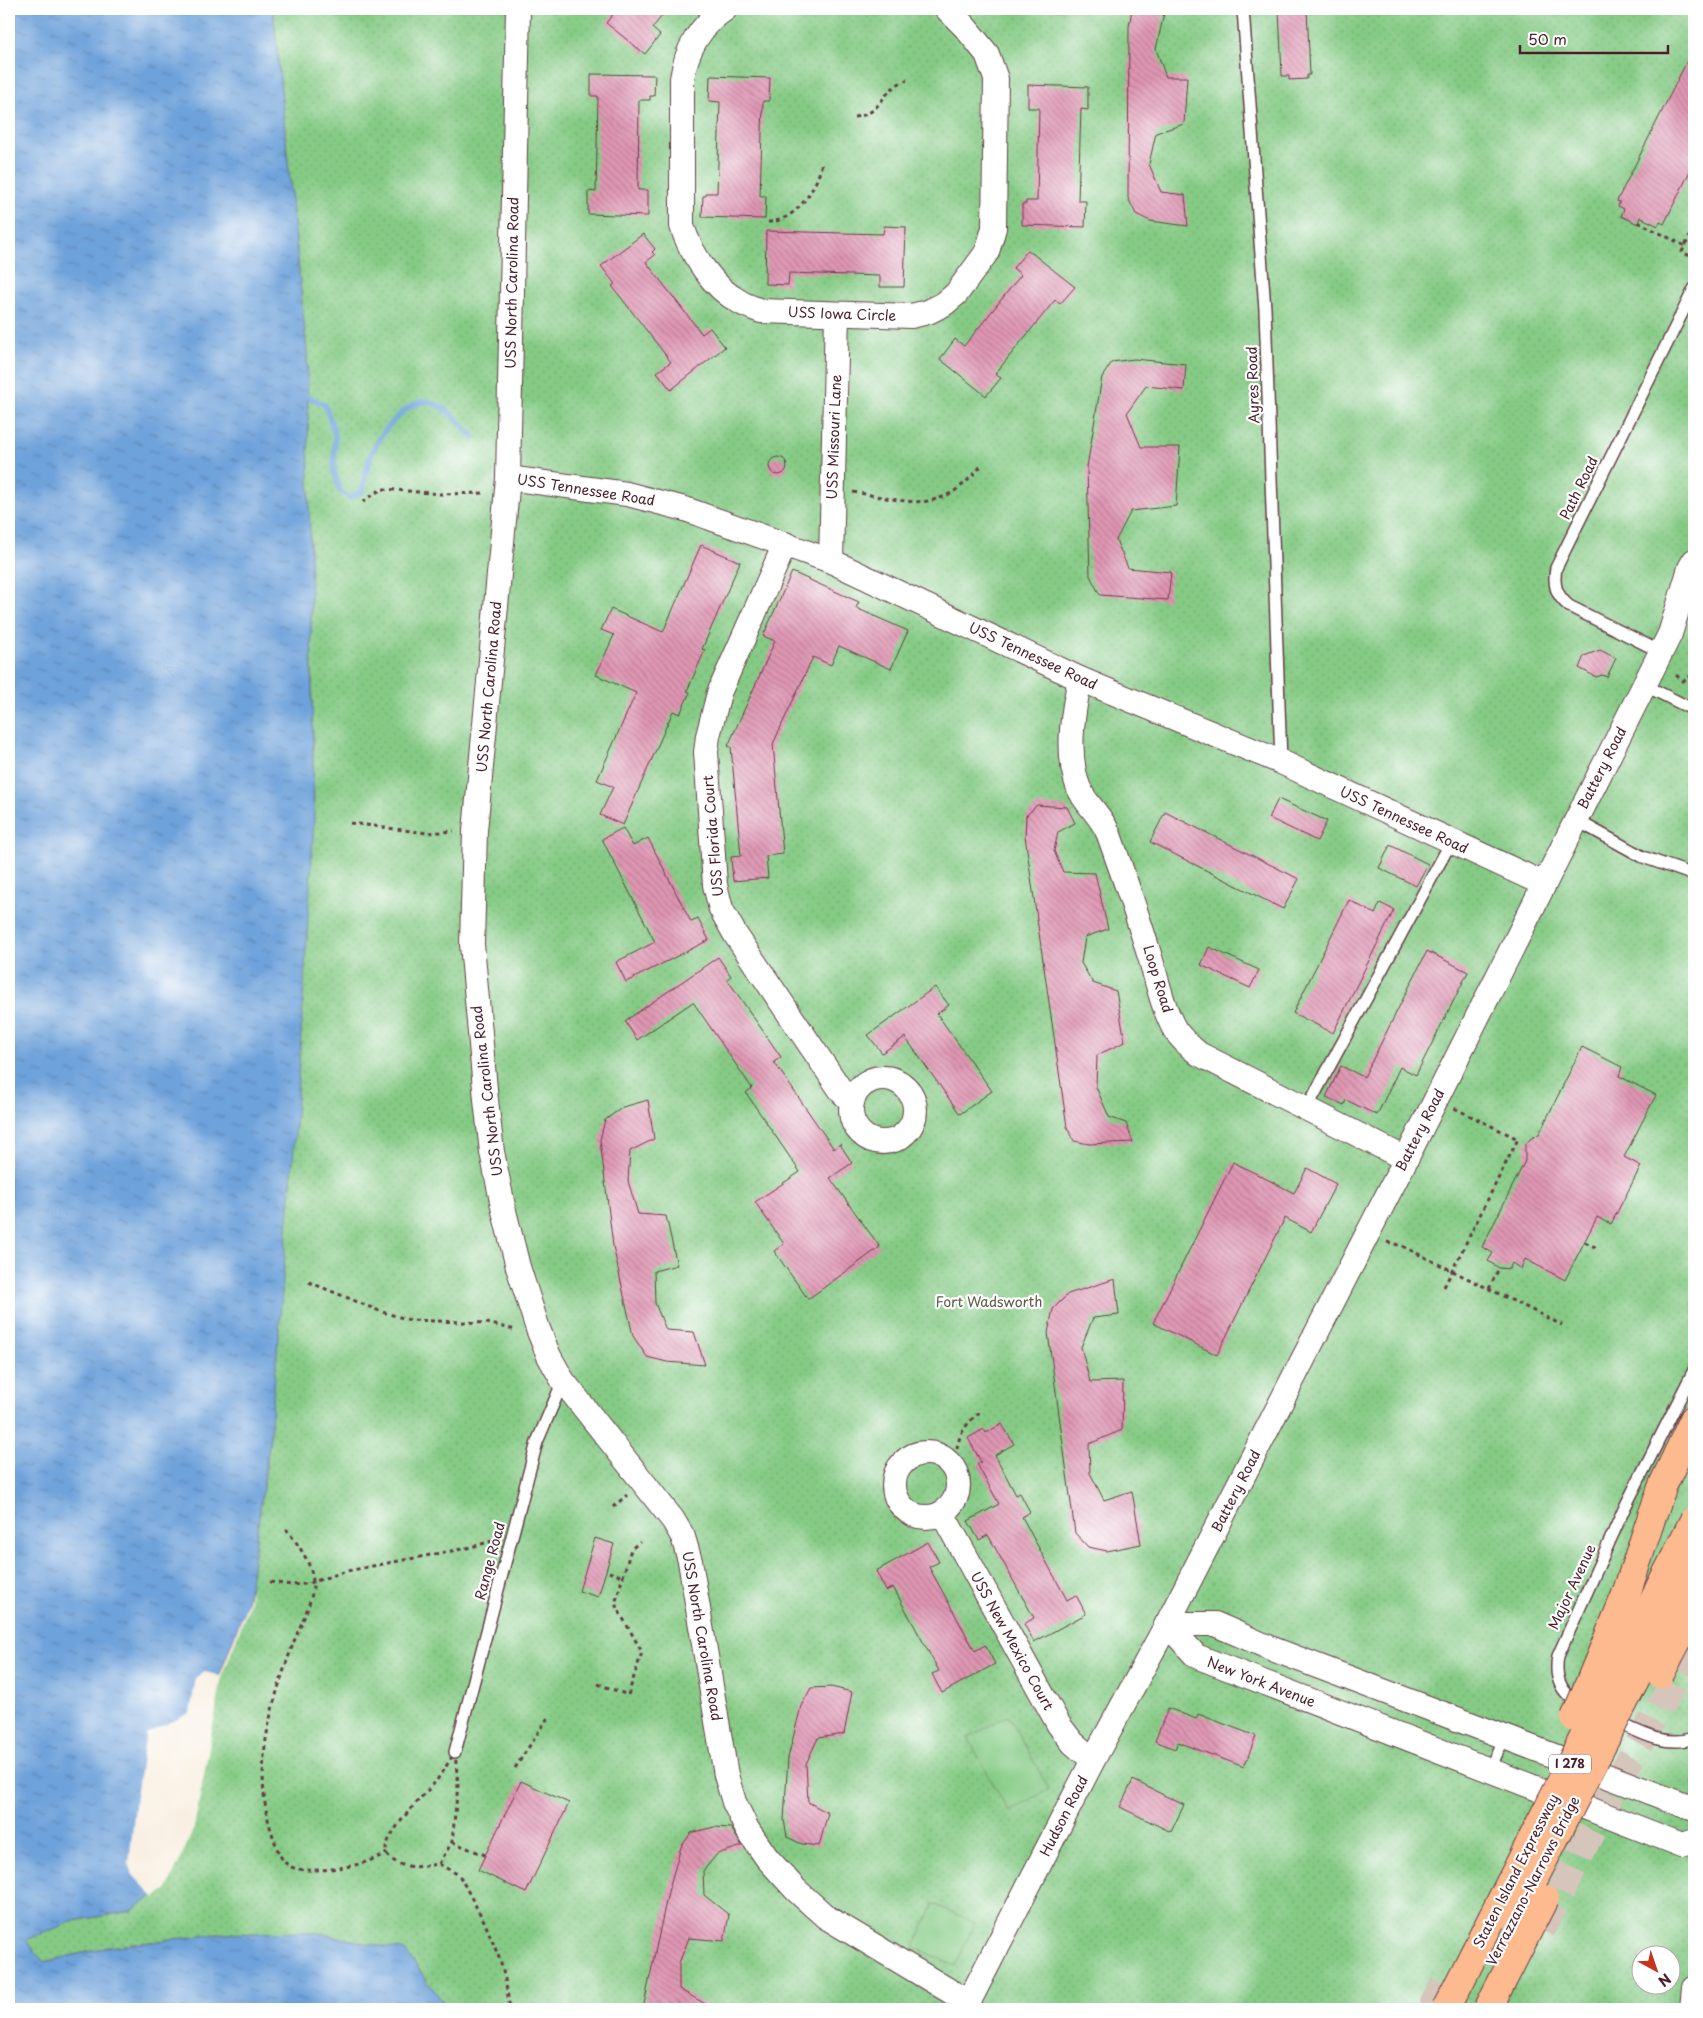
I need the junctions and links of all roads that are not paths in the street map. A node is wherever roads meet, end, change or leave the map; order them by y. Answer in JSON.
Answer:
{"nodes":[{"id":1,"x":518,"y":9,"type":"edge"},
{"id":2,"x":725,"y":9,"type":"edge"},
{"id":3,"x":947,"y":9,"type":"edge"},
{"id":4,"x":1243,"y":9,"type":"edge"},
{"id":5,"x":1694,"y":290,"type":"edge"},
{"id":6,"x":838,"y":314,"type":"junction"},
{"id":7,"x":507,"y":485,"type":"junction"},
{"id":8,"x":785,"y":544,"type":"junction"},
{"id":9,"x":830,"y":561,"type":"junction"},
{"id":10,"x":1692,"y":564,"type":"edge"},
{"id":11,"x":1694,"y":606,"type":"edge"},
{"id":12,"x":1666,"y":643,"type":"junction"},
{"id":13,"x":1080,"y":679,"type":"junction"},
{"id":14,"x":1644,"y":685,"type":"junction"},
{"id":15,"x":1694,"y":710,"type":"edge"},
{"id":16,"x":1281,"y":762,"type":"junction"},
{"id":17,"x":1576,"y":820,"type":"junction"},
{"id":18,"x":1451,"y":842,"type":"junction"},
{"id":19,"x":1694,"y":875,"type":"edge"},
{"id":20,"x":1544,"y":884,"type":"junction"},
{"id":21,"x":852,"y":1102,"type":"dead end"},
{"id":22,"x":1307,"y":1108,"type":"junction"},
{"id":23,"x":1406,"y":1159,"type":"junction"},
{"id":24,"x":1694,"y":1370,"type":"edge"},
{"id":25,"x":564,"y":1381,"type":"junction"},
{"id":26,"x":1694,"y":1418,"type":"edge"},
{"id":27,"x":942,"y":1513,"type":"dead end"},
{"id":28,"x":1694,"y":1520,"type":"edge"},
{"id":29,"x":1694,"y":1565,"type":"edge"},
{"id":30,"x":1694,"y":1608,"type":"edge"},
{"id":31,"x":1167,"y":1624,"type":"junction"},
{"id":32,"x":1275,"y":1650,"type":"junction"},
{"id":33,"x":1276,"y":1688,"type":"junction"},
{"id":34,"x":1504,"y":1737,"type":"junction"},
{"id":35,"x":1694,"y":1738,"type":"edge"},
{"id":36,"x":455,"y":1752,"type":"road end"},
{"id":37,"x":1093,"y":1760,"type":"junction"},
{"id":38,"x":1490,"y":1769,"type":"junction"},
{"id":39,"x":1694,"y":1809,"type":"edge"},
{"id":40,"x":1522,"y":1831,"type":"dead end"},
{"id":41,"x":1694,"y":1841,"type":"edge"},
{"id":42,"x":1694,"y":1988,"type":"edge"},
{"id":43,"x":967,"y":2006,"type":"edge"},
{"id":44,"x":1446,"y":2009,"type":"edge"},
{"id":45,"x":1467,"y":2009,"type":"edge"},
{"id":46,"x":1488,"y":2009,"type":"edge"},
{"id":47,"x":1692,"y":2009,"type":"edge"}],
"edges":[{"from":1,"to":7,"type":"street","name":"USS North Carolina Road"},
{"from":2,"to":6,"type":"street","name":"USS Iowa Circle"},
{"from":3,"to":6,"type":"street","name":"USS Iowa Circle"},
{"from":4,"to":16,"type":"lane","name":"Ayres Road"},
{"from":5,"to":12,"type":"lane","name":"Path Road"},
{"from":6,"to":9,"type":"street","name":"USS Missouri Lane"},
{"from":7,"to":8,"type":"street","name":"USS Tennessee Road"},
{"from":7,"to":25,"type":"street","name":"USS North Carolina Road"},
{"from":8,"to":9,"type":"street","name":"USS Tennessee Road"},
{"from":8,"to":21,"type":"street","name":"USS Florida Court"},
{"from":9,"to":13,"type":"street","name":"USS Tennessee Road"},
{"from":10,"to":12,"type":"street","name":"Battery Road"},
{"from":11,"to":12,"type":"street","name":"Battery Road"},
{"from":12,"to":14,"type":"street","name":"Battery Road"},
{"from":13,"to":16,"type":"street","name":"USS Tennessee Road"},
{"from":13,"to":22,"type":"street","name":"Loop Road"},
{"from":14,"to":15,"type":"lane"},
{"from":14,"to":17,"type":"street","name":"Battery Road"},
{"from":16,"to":18,"type":"street","name":"USS Tennessee Road"},
{"from":17,"to":19,"type":"lane"},
{"from":17,"to":20,"type":"street","name":"Battery Road"},
{"from":18,"to":20,"type":"street","name":"USS Tennessee Road"},
{"from":18,"to":22,"type":"lane"},
{"from":20,"to":23,"type":"street","name":"Battery Road"},
{"from":22,"to":23,"type":"street","name":"Loop Road"},
{"from":23,"to":31,"type":"street","name":"Battery Road"},
{"from":24,"to":35,"type":"lane","name":"Major Avenue"},
{"from":25,"to":36,"type":"lane","name":"Range Road"},
{"from":25,"to":43,"type":"street","name":"USS North Carolina Road"},
{"from":26,"to":40,"type":"highway","name":"Staten Island Expressway","number":"I 278","bridge":true},
{"from":27,"to":37,"type":"street","name":"USS New Mexico Court"},
{"from":28,"to":44,"type":"highway","name":"Staten Island Expressway","number":"I 278","bridge":true},
{"from":29,"to":45,"type":"highway","name":"Verrazzano-Narrows Bridge","bridge":true},
{"from":30,"to":46,"type":"highway","name":"Verrazzano-Narrows Bridge","number":"I 278","bridge":true},
{"from":31,"to":32,"type":"street"},
{"from":31,"to":33,"type":"street","name":"New York Avenue"},
{"from":31,"to":37,"type":"street","name":"Hudson Road"},
{"from":32,"to":33,"type":"street"},
{"from":32,"to":34,"type":"street"},
{"from":33,"to":38,"type":"street","name":"New York Avenue"},
{"from":34,"to":38,"type":"lane"},
{"from":34,"to":39,"type":"street"},
{"from":37,"to":43,"type":"street","name":"Hudson Road"},
{"from":38,"to":41,"type":"street","name":"New York Avenue"},
{"from":42,"to":47,"type":"street"}]}
